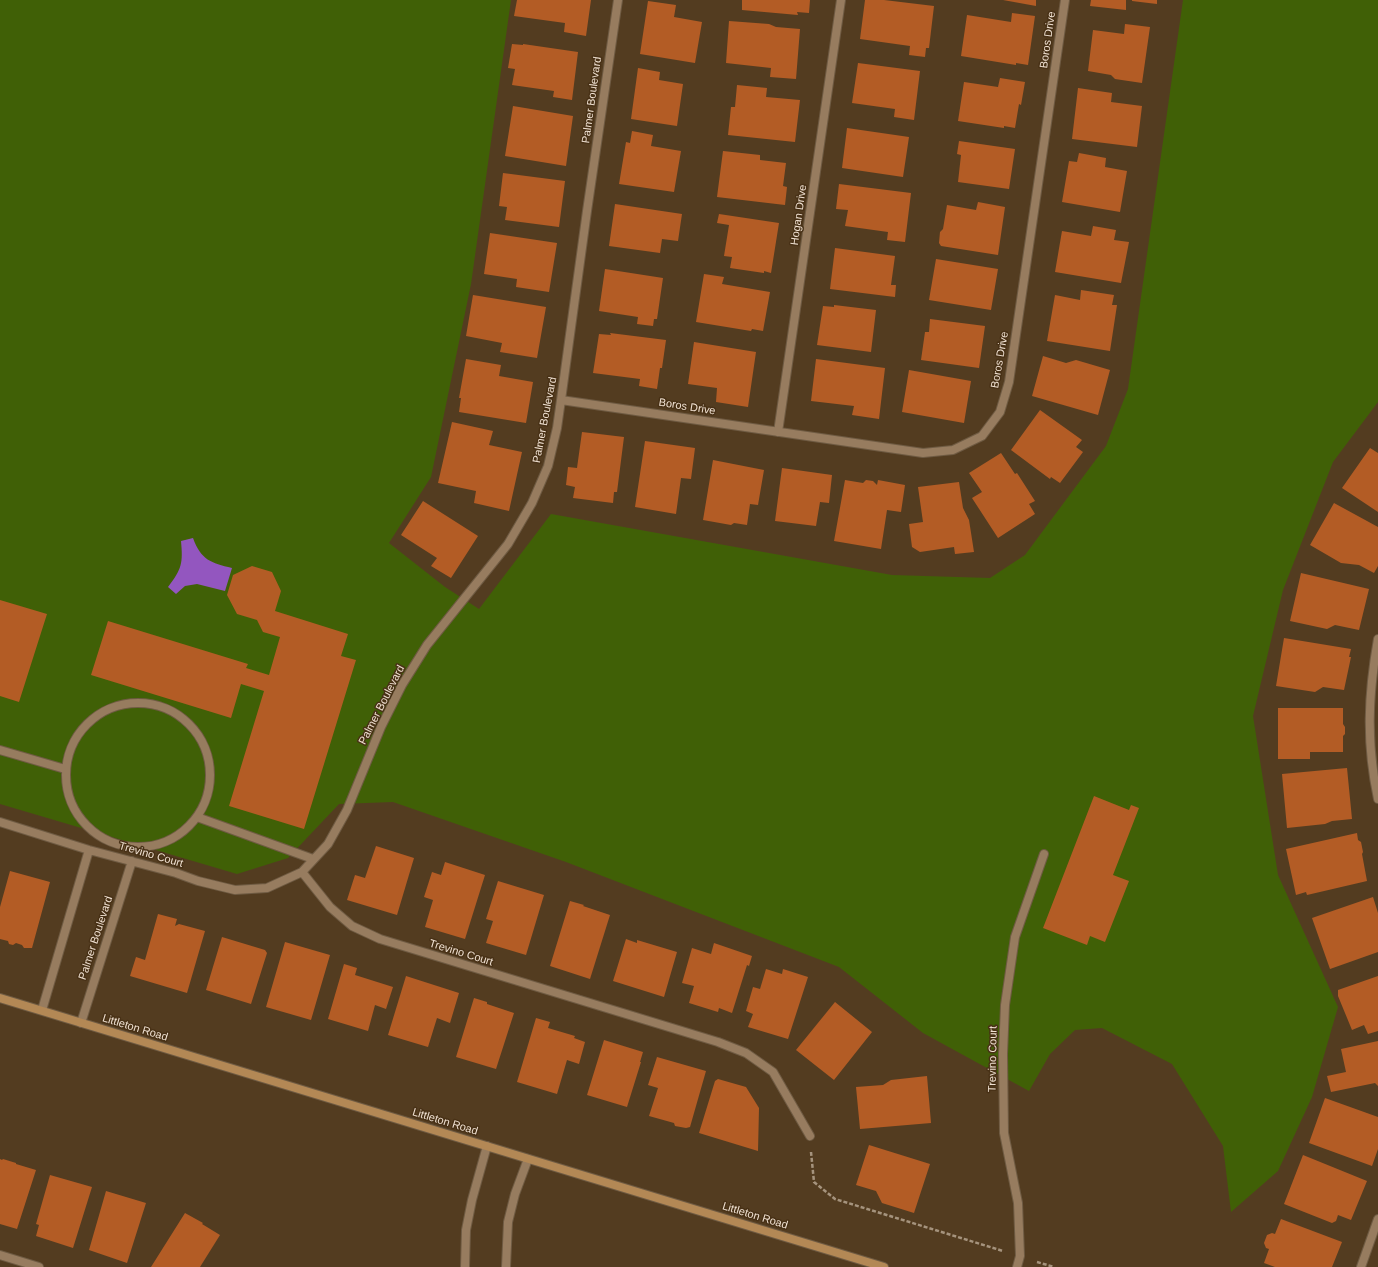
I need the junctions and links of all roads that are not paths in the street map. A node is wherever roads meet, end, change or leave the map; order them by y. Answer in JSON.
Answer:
{"nodes":[{"id":1,"x":618,"y":0,"type":"edge"},
{"id":2,"x":841,"y":0,"type":"edge"},
{"id":3,"x":1065,"y":0,"type":"edge"},
{"id":4,"x":561,"y":400,"type":"junction"},
{"id":5,"x":778,"y":432,"type":"junction"},
{"id":6,"x":1378,"y":639,"type":"edge"},
{"id":7,"x":0,"y":750,"type":"edge"},
{"id":8,"x":65,"y":769,"type":"junction"},
{"id":9,"x":1378,"y":799,"type":"edge"},
{"id":10,"x":197,"y":817,"type":"junction"},
{"id":11,"x":0,"y":822,"type":"edge"},
{"id":12,"x":115,"y":844,"type":"junction"},
{"id":13,"x":89,"y":850,"type":"junction"},
{"id":14,"x":1044,"y":854,"type":"dead end"},
{"id":15,"x":110,"y":855,"type":"junction"},
{"id":16,"x":314,"y":859,"type":"junction"},
{"id":17,"x":132,"y":861,"type":"junction"},
{"id":18,"x":302,"y":872,"type":"junction"},
{"id":19,"x":0,"y":998,"type":"edge"},
{"id":20,"x":42,"y":1010,"type":"junction"},
{"id":21,"x":81,"y":1023,"type":"junction"},
{"id":22,"x":810,"y":1136,"type":"road end"},
{"id":23,"x":487,"y":1146,"type":"junction"},
{"id":24,"x":528,"y":1159,"type":"junction"},
{"id":25,"x":1378,"y":1219,"type":"edge"},
{"id":26,"x":0,"y":1255,"type":"edge"},
{"id":27,"x":39,"y":1267,"type":"edge"},
{"id":28,"x":466,"y":1267,"type":"edge"},
{"id":29,"x":506,"y":1267,"type":"edge"},
{"id":30,"x":884,"y":1267,"type":"edge"},
{"id":31,"x":1017,"y":1267,"type":"edge"},
{"id":32,"x":1361,"y":1267,"type":"edge"}],
"edges":[{"from":1,"to":4,"type":"street","name":"Palmer Boulevard"},
{"from":2,"to":5,"type":"street","name":"Hogan Drive"},
{"from":3,"to":5,"type":"street","name":"Boros Drive"},
{"from":4,"to":5,"type":"street","name":"Boros Drive"},
{"from":4,"to":16,"type":"street","name":"Palmer Boulevard"},
{"from":6,"to":9,"type":"street"},
{"from":7,"to":8,"type":"street"},
{"from":8,"to":10,"type":"street"},
{"from":8,"to":12,"type":"street"},
{"from":10,"to":12,"type":"street"},
{"from":10,"to":16,"type":"street"},
{"from":11,"to":13,"type":"street","name":"Trevino Court"},
{"from":12,"to":15,"type":"street"},
{"from":13,"to":15,"type":"street","name":"Trevino Court"},
{"from":13,"to":20,"type":"street"},
{"from":14,"to":31,"type":"street","name":"Trevino Court"},
{"from":15,"to":17,"type":"street","name":"Trevino Court"},
{"from":16,"to":18,"type":"street","name":"Palmer Boulevard"},
{"from":17,"to":18,"type":"street","name":"Trevino Court"},
{"from":17,"to":21,"type":"street","name":"Palmer Boulevard"},
{"from":18,"to":22,"type":"street","name":"Trevino Court"},
{"from":19,"to":20,"type":"street","name":"Littleton Road"},
{"from":20,"to":21,"type":"street","name":"Littleton Road"},
{"from":21,"to":23,"type":"street","name":"Littleton Road"},
{"from":23,"to":24,"type":"street","name":"Littleton Road"},
{"from":23,"to":28,"type":"street"},
{"from":24,"to":29,"type":"street"},
{"from":24,"to":30,"type":"street","name":"Littleton Road"},
{"from":25,"to":32,"type":"street"},
{"from":26,"to":27,"type":"street"}]}
